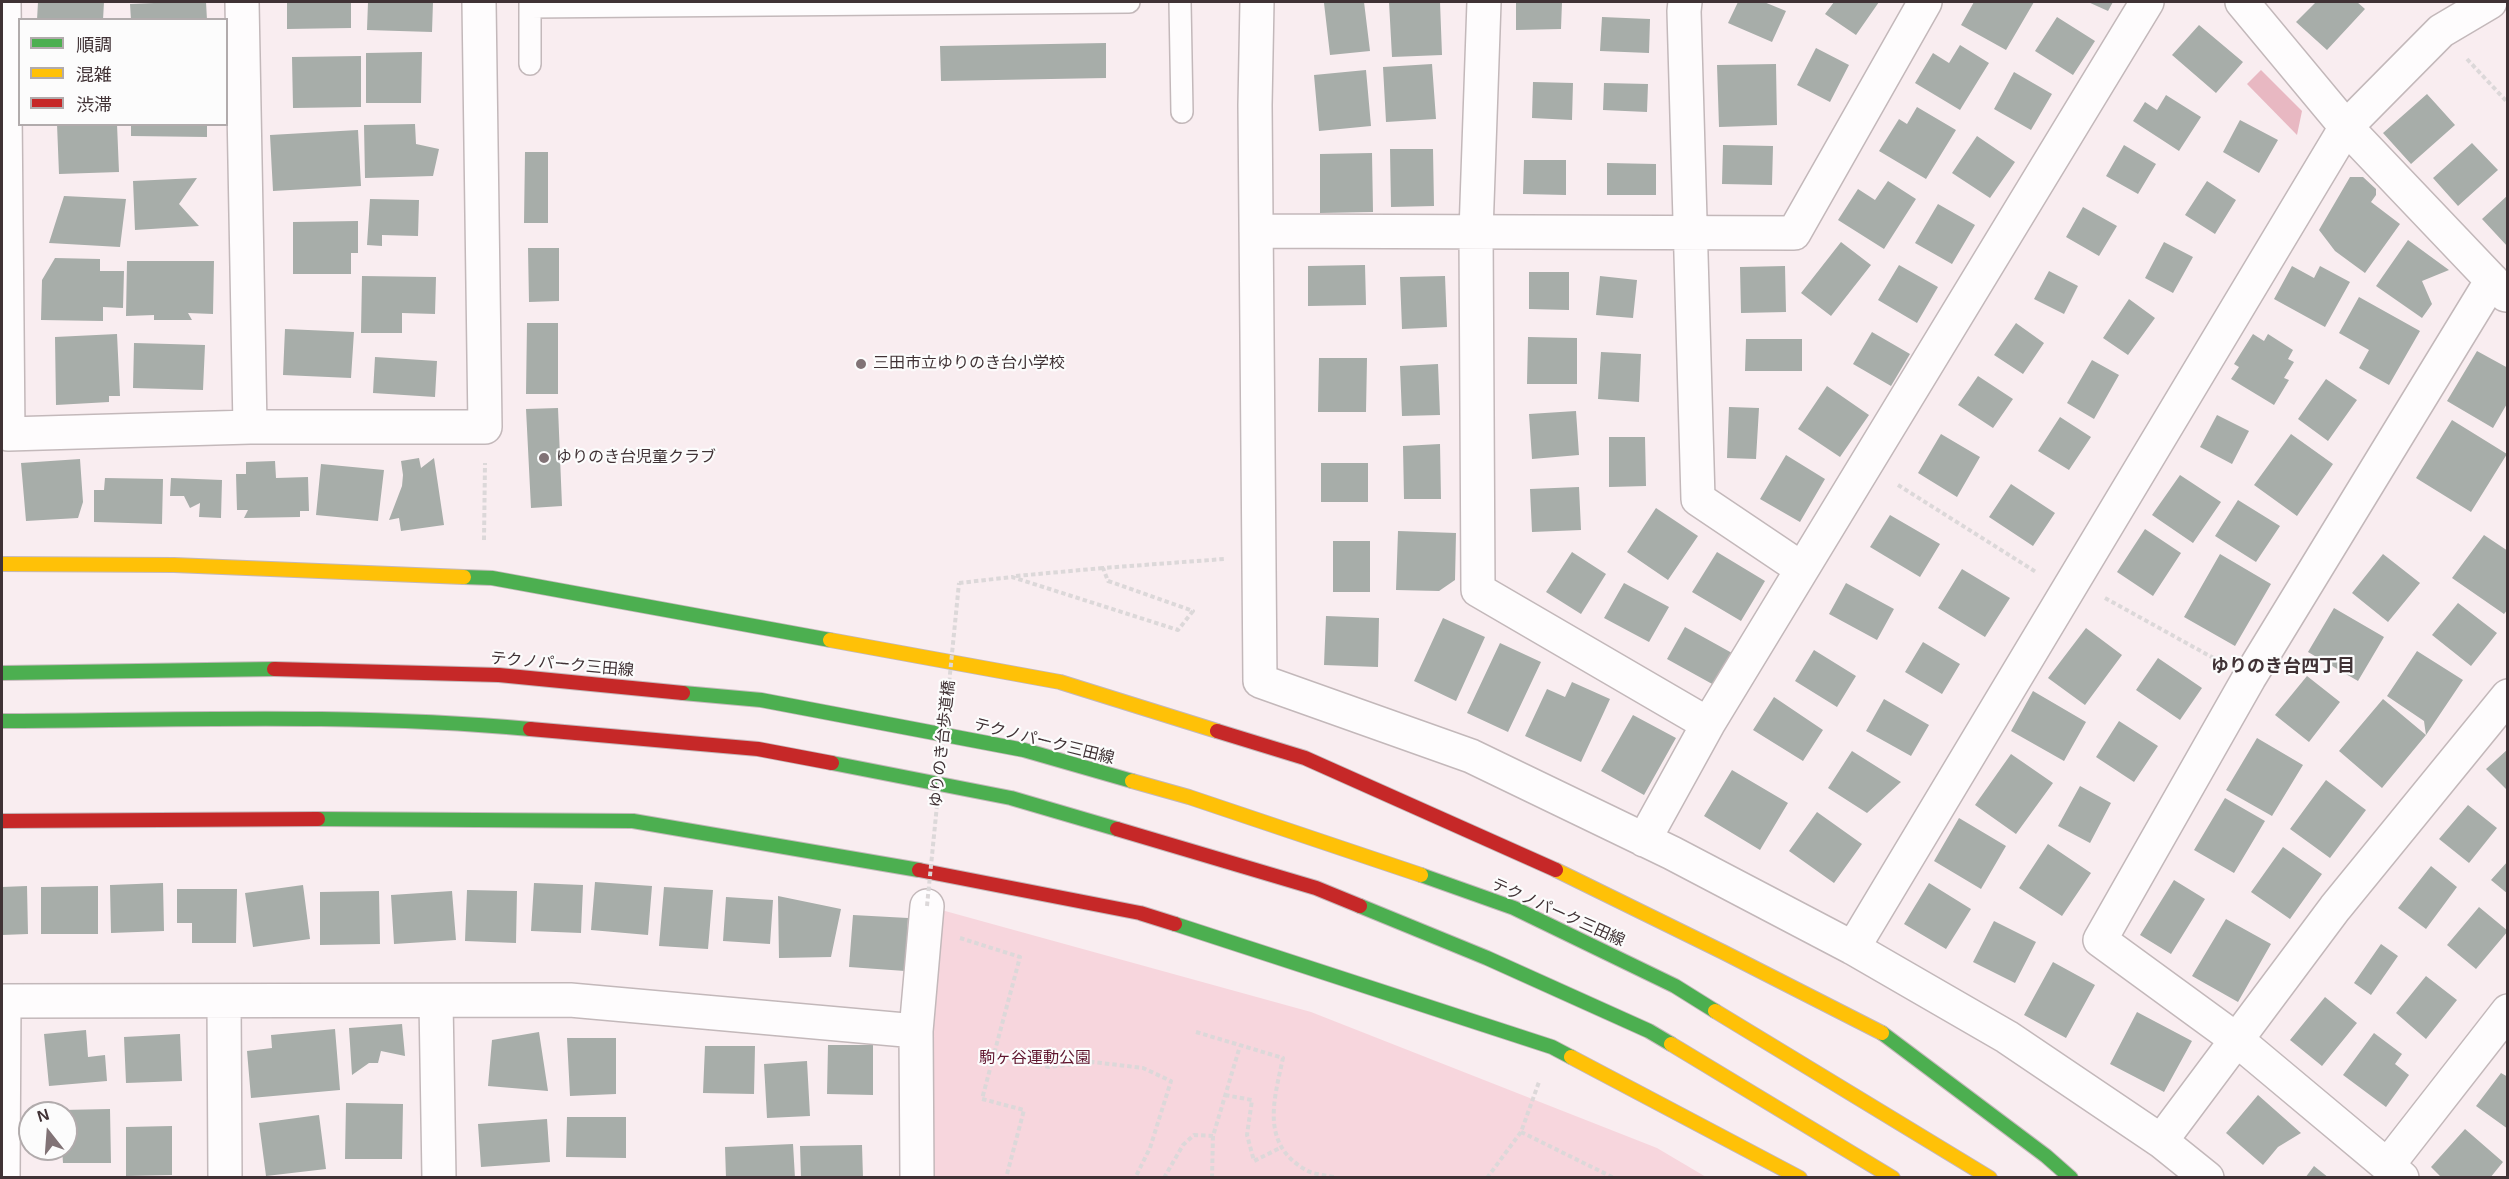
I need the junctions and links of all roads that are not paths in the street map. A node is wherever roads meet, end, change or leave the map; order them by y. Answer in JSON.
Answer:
{"nodes":[{"id":1,"x":4,"y":2,"type":"edge"},
{"id":2,"x":242,"y":2,"type":"edge"},
{"id":3,"x":479,"y":2,"type":"edge"},
{"id":4,"x":1129,"y":2,"type":"edge"},
{"id":5,"x":1180,"y":2,"type":"edge"},
{"id":6,"x":1257,"y":2,"type":"edge"},
{"id":7,"x":1484,"y":2,"type":"edge"},
{"id":8,"x":1686,"y":2,"type":"edge"},
{"id":9,"x":1925,"y":2,"type":"edge"},
{"id":10,"x":2147,"y":2,"type":"edge"},
{"id":11,"x":2241,"y":2,"type":"edge"},
{"id":12,"x":2490,"y":2,"type":"edge"},
{"id":13,"x":530,"y":4,"type":"edge"},
{"id":14,"x":530,"y":64,"type":"dead end"},
{"id":15,"x":1182,"y":112,"type":"dead end"},
{"id":16,"x":2346,"y":127,"type":"junction"},
{"id":17,"x":1256,"y":231,"type":"junction"},
{"id":18,"x":1476,"y":232,"type":"junction"},
{"id":19,"x":1692,"y":233,"type":"junction"},
{"id":20,"x":2500,"y":288,"type":"edge"},
{"id":21,"x":250,"y":427,"type":"junction"},
{"id":22,"x":2,"y":564,"type":"edge"},
{"id":23,"x":1802,"y":569,"type":"junction"},
{"id":24,"x":2,"y":673,"type":"edge"},
{"id":25,"x":2508,"y":696,"type":"edge"},
{"id":26,"x":2,"y":721,"type":"edge"},
{"id":27,"x":1708,"y":724,"type":"junction"},
{"id":28,"x":2,"y":821,"type":"edge"},
{"id":29,"x":1644,"y":840,"type":"junction"},
{"id":30,"x":926,"y":917,"type":"road end"},
{"id":31,"x":1853,"y":948,"type":"junction"},
{"id":32,"x":224,"y":1001,"type":"junction"},
{"id":33,"x":436,"y":1001,"type":"junction"},
{"id":34,"x":2508,"y":1011,"type":"edge"},
{"id":35,"x":916,"y":1031,"type":"junction"},
{"id":36,"x":2237,"y":1040,"type":"junction"},
{"id":37,"x":2161,"y":1141,"type":"junction"},
{"id":38,"x":2046,"y":1156,"type":"junction"},
{"id":39,"x":2395,"y":1172,"type":"edge"},
{"id":40,"x":3,"y":1178,"type":"edge"},
{"id":41,"x":225,"y":1178,"type":"edge"},
{"id":42,"x":439,"y":1178,"type":"edge"},
{"id":43,"x":917,"y":1178,"type":"edge"},
{"id":44,"x":1800,"y":1178,"type":"edge"},
{"id":45,"x":1893,"y":1178,"type":"edge"},
{"id":46,"x":1990,"y":1178,"type":"edge"},
{"id":47,"x":2071,"y":1178,"type":"edge"},
{"id":48,"x":2084,"y":1178,"type":"edge"},
{"id":49,"x":2207,"y":1178,"type":"edge"}],
"edges":[{"from":1,"to":21,"type":"street"},
{"from":2,"to":21,"type":"street"},
{"from":3,"to":21,"type":"street"},
{"from":4,"to":13,"type":"lane"},
{"from":5,"to":15,"type":"lane"},
{"from":6,"to":17,"type":"street"},
{"from":7,"to":18,"type":"street"},
{"from":8,"to":19,"type":"street"},
{"from":9,"to":19,"type":"street"},
{"from":10,"to":23,"type":"street"},
{"from":11,"to":16,"type":"street"},
{"from":12,"to":16,"type":"street"},
{"from":13,"to":14,"type":"lane"},
{"from":16,"to":20,"type":"street"},
{"from":16,"to":31,"type":"street"},
{"from":17,"to":18,"type":"street"},
{"from":17,"to":29,"type":"street"},
{"from":18,"to":19,"type":"street"},
{"from":18,"to":27,"type":"street"},
{"from":19,"to":23,"type":"street"},
{"from":20,"to":36,"type":"street"},
{"from":22,"to":38,"type":"main road"},
{"from":23,"to":27,"type":"street"},
{"from":24,"to":46,"type":"main road","name":"テクノパーク三田線"},
{"from":25,"to":36,"type":"street"},
{"from":26,"to":45,"type":"main road"},
{"from":27,"to":29,"type":"street"},
{"from":28,"to":44,"type":"main road"},
{"from":29,"to":31,"type":"street"},
{"from":30,"to":35,"type":"street"},
{"from":31,"to":37,"type":"street"},
{"from":32,"to":33,"type":"street"},
{"from":32,"to":40,"type":"street"},
{"from":32,"to":41,"type":"street"},
{"from":33,"to":35,"type":"street"},
{"from":33,"to":42,"type":"street"},
{"from":34,"to":39,"type":"street"},
{"from":35,"to":43,"type":"street"},
{"from":36,"to":37,"type":"street"},
{"from":36,"to":39,"type":"street"},
{"from":37,"to":49,"type":"street"},
{"from":38,"to":47,"type":"main road"},
{"from":38,"to":48,"type":"main road"}]}
